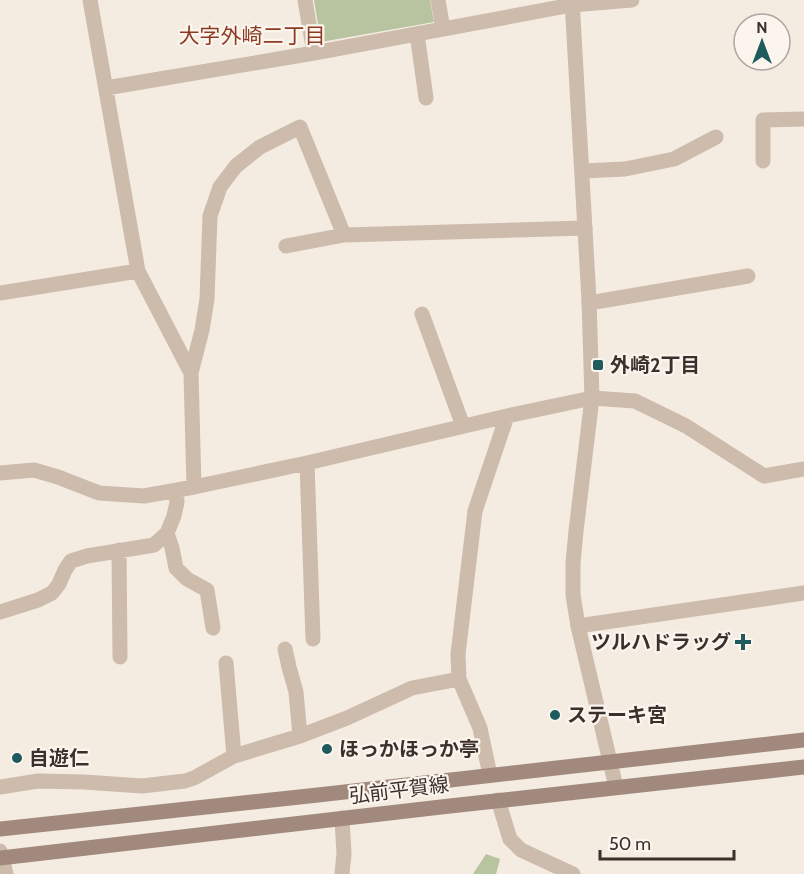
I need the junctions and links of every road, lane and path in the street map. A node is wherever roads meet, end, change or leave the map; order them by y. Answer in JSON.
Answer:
{"nodes":[{"id":1,"x":90,"y":0,"type":"edge"},
{"id":2,"x":305,"y":0,"type":"edge"},
{"id":3,"x":438,"y":0,"type":"edge"},
{"id":4,"x":632,"y":0,"type":"edge"},
{"id":5,"x":572,"y":3,"type":"edge"},
{"id":6,"x":443,"y":29,"type":"junction"},
{"id":7,"x":417,"y":34,"type":"junction"},
{"id":8,"x":314,"y":53,"type":"junction"},
{"id":9,"x":106,"y":88,"type":"junction"},
{"id":10,"x":426,"y":98,"type":"dead end"},
{"id":11,"x":804,"y":119,"type":"edge"},
{"id":12,"x":716,"y":137,"type":"dead end"},
{"id":13,"x":763,"y":161,"type":"dead end"},
{"id":14,"x":582,"y":171,"type":"junction"},
{"id":15,"x":585,"y":228,"type":"junction"},
{"id":16,"x":344,"y":235,"type":"junction"},
{"id":17,"x":286,"y":246,"type":"dead end"},
{"id":18,"x":138,"y":271,"type":"junction"},
{"id":19,"x":748,"y":276,"type":"dead end"},
{"id":20,"x":0,"y":293,"type":"edge"},
{"id":21,"x":589,"y":303,"type":"junction"},
{"id":22,"x":423,"y":314,"type":"dead end"},
{"id":23,"x":191,"y":373,"type":"junction"},
{"id":24,"x":592,"y":398,"type":"junction"},
{"id":25,"x":507,"y":416,"type":"junction"},
{"id":26,"x":462,"y":426,"type":"junction"},
{"id":27,"x":307,"y":463,"type":"junction"},
{"id":28,"x":804,"y":469,"type":"edge"},
{"id":29,"x":0,"y":473,"type":"edge"},
{"id":30,"x":194,"y":487,"type":"junction"},
{"id":31,"x":176,"y":490,"type":"junction"},
{"id":32,"x":167,"y":533,"type":"junction"},
{"id":33,"x":119,"y":550,"type":"junction"},
{"id":34,"x":804,"y":593,"type":"edge"},
{"id":35,"x":0,"y":612,"type":"edge"},
{"id":36,"x":578,"y":626,"type":"junction"},
{"id":37,"x":213,"y":628,"type":"dead end"},
{"id":38,"x":313,"y":639,"type":"dead end"},
{"id":39,"x":285,"y":649,"type":"dead end"},
{"id":40,"x":120,"y":657,"type":"dead end"},
{"id":41,"x":226,"y":663,"type":"dead end"},
{"id":42,"x":459,"y":679,"type":"junction"},
{"id":43,"x":300,"y":736,"type":"junction"},
{"id":44,"x":804,"y":740,"type":"edge"},
{"id":45,"x":234,"y":756,"type":"junction"},
{"id":46,"x":610,"y":761,"type":"junction"},
{"id":47,"x":804,"y":768,"type":"edge"},
{"id":48,"x":490,"y":775,"type":"junction"},
{"id":49,"x":0,"y":787,"type":"edge"},
{"id":50,"x":616,"y":787,"type":"junction"},
{"id":51,"x":498,"y":800,"type":"junction"},
{"id":52,"x":342,"y":818,"type":"junction"},
{"id":53,"x":0,"y":829,"type":"edge"},
{"id":54,"x":1,"y":856,"type":"edge"},
{"id":55,"x":6,"y":874,"type":"edge"},
{"id":56,"x":342,"y":874,"type":"edge"},
{"id":57,"x":573,"y":874,"type":"edge"}],
"edges":[{"from":1,"to":9,"type":"street"},
{"from":2,"to":8,"type":"street"},
{"from":3,"to":6,"type":"street"},
{"from":4,"to":5,"type":"street"},
{"from":5,"to":6,"type":"street"},
{"from":5,"to":14,"type":"street"},
{"from":6,"to":7,"type":"street"},
{"from":7,"to":8,"type":"street"},
{"from":7,"to":10,"type":"street"},
{"from":8,"to":9,"type":"street"},
{"from":9,"to":18,"type":"street"},
{"from":11,"to":13,"type":"street"},
{"from":12,"to":14,"type":"street"},
{"from":14,"to":15,"type":"street"},
{"from":15,"to":16,"type":"street"},
{"from":15,"to":21,"type":"street"},
{"from":16,"to":17,"type":"street"},
{"from":16,"to":23,"type":"street"},
{"from":18,"to":20,"type":"street"},
{"from":18,"to":23,"type":"street"},
{"from":19,"to":21,"type":"street"},
{"from":21,"to":24,"type":"street"},
{"from":22,"to":26,"type":"street"},
{"from":23,"to":30,"type":"street"},
{"from":24,"to":25,"type":"street"},
{"from":24,"to":28,"type":"street"},
{"from":24,"to":36,"type":"street"},
{"from":25,"to":26,"type":"street"},
{"from":25,"to":42,"type":"street"},
{"from":26,"to":27,"type":"street"},
{"from":27,"to":30,"type":"street"},
{"from":27,"to":38,"type":"street"},
{"from":29,"to":31,"type":"street"},
{"from":30,"to":31,"type":"street"},
{"from":31,"to":32,"type":"street"},
{"from":32,"to":33,"type":"street"},
{"from":32,"to":37,"type":"street"},
{"from":33,"to":35,"type":"street"},
{"from":33,"to":40,"type":"street"},
{"from":34,"to":36,"type":"street"},
{"from":36,"to":46,"type":"street"},
{"from":39,"to":43,"type":"street"},
{"from":41,"to":45,"type":"street"},
{"from":42,"to":43,"type":"street"},
{"from":42,"to":48,"type":"street"},
{"from":43,"to":45,"type":"street"},
{"from":44,"to":46,"type":"main road","name":"弘前平賀線"},
{"from":45,"to":49,"type":"street"},
{"from":46,"to":48,"type":"main road","name":"弘前平賀線"},
{"from":46,"to":50,"type":"street"},
{"from":47,"to":50,"type":"main road","name":"弘前平賀線"},
{"from":48,"to":53,"type":"main road","name":"弘前平賀線"},
{"from":50,"to":51,"type":"main road","name":"弘前平賀線"},
{"from":51,"to":52,"type":"main road","name":"弘前平賀線"},
{"from":51,"to":57,"type":"street"},
{"from":52,"to":54,"type":"main road","name":"弘前平賀線"},
{"from":52,"to":56,"type":"street"},
{"from":54,"to":55,"type":"street"}]}
